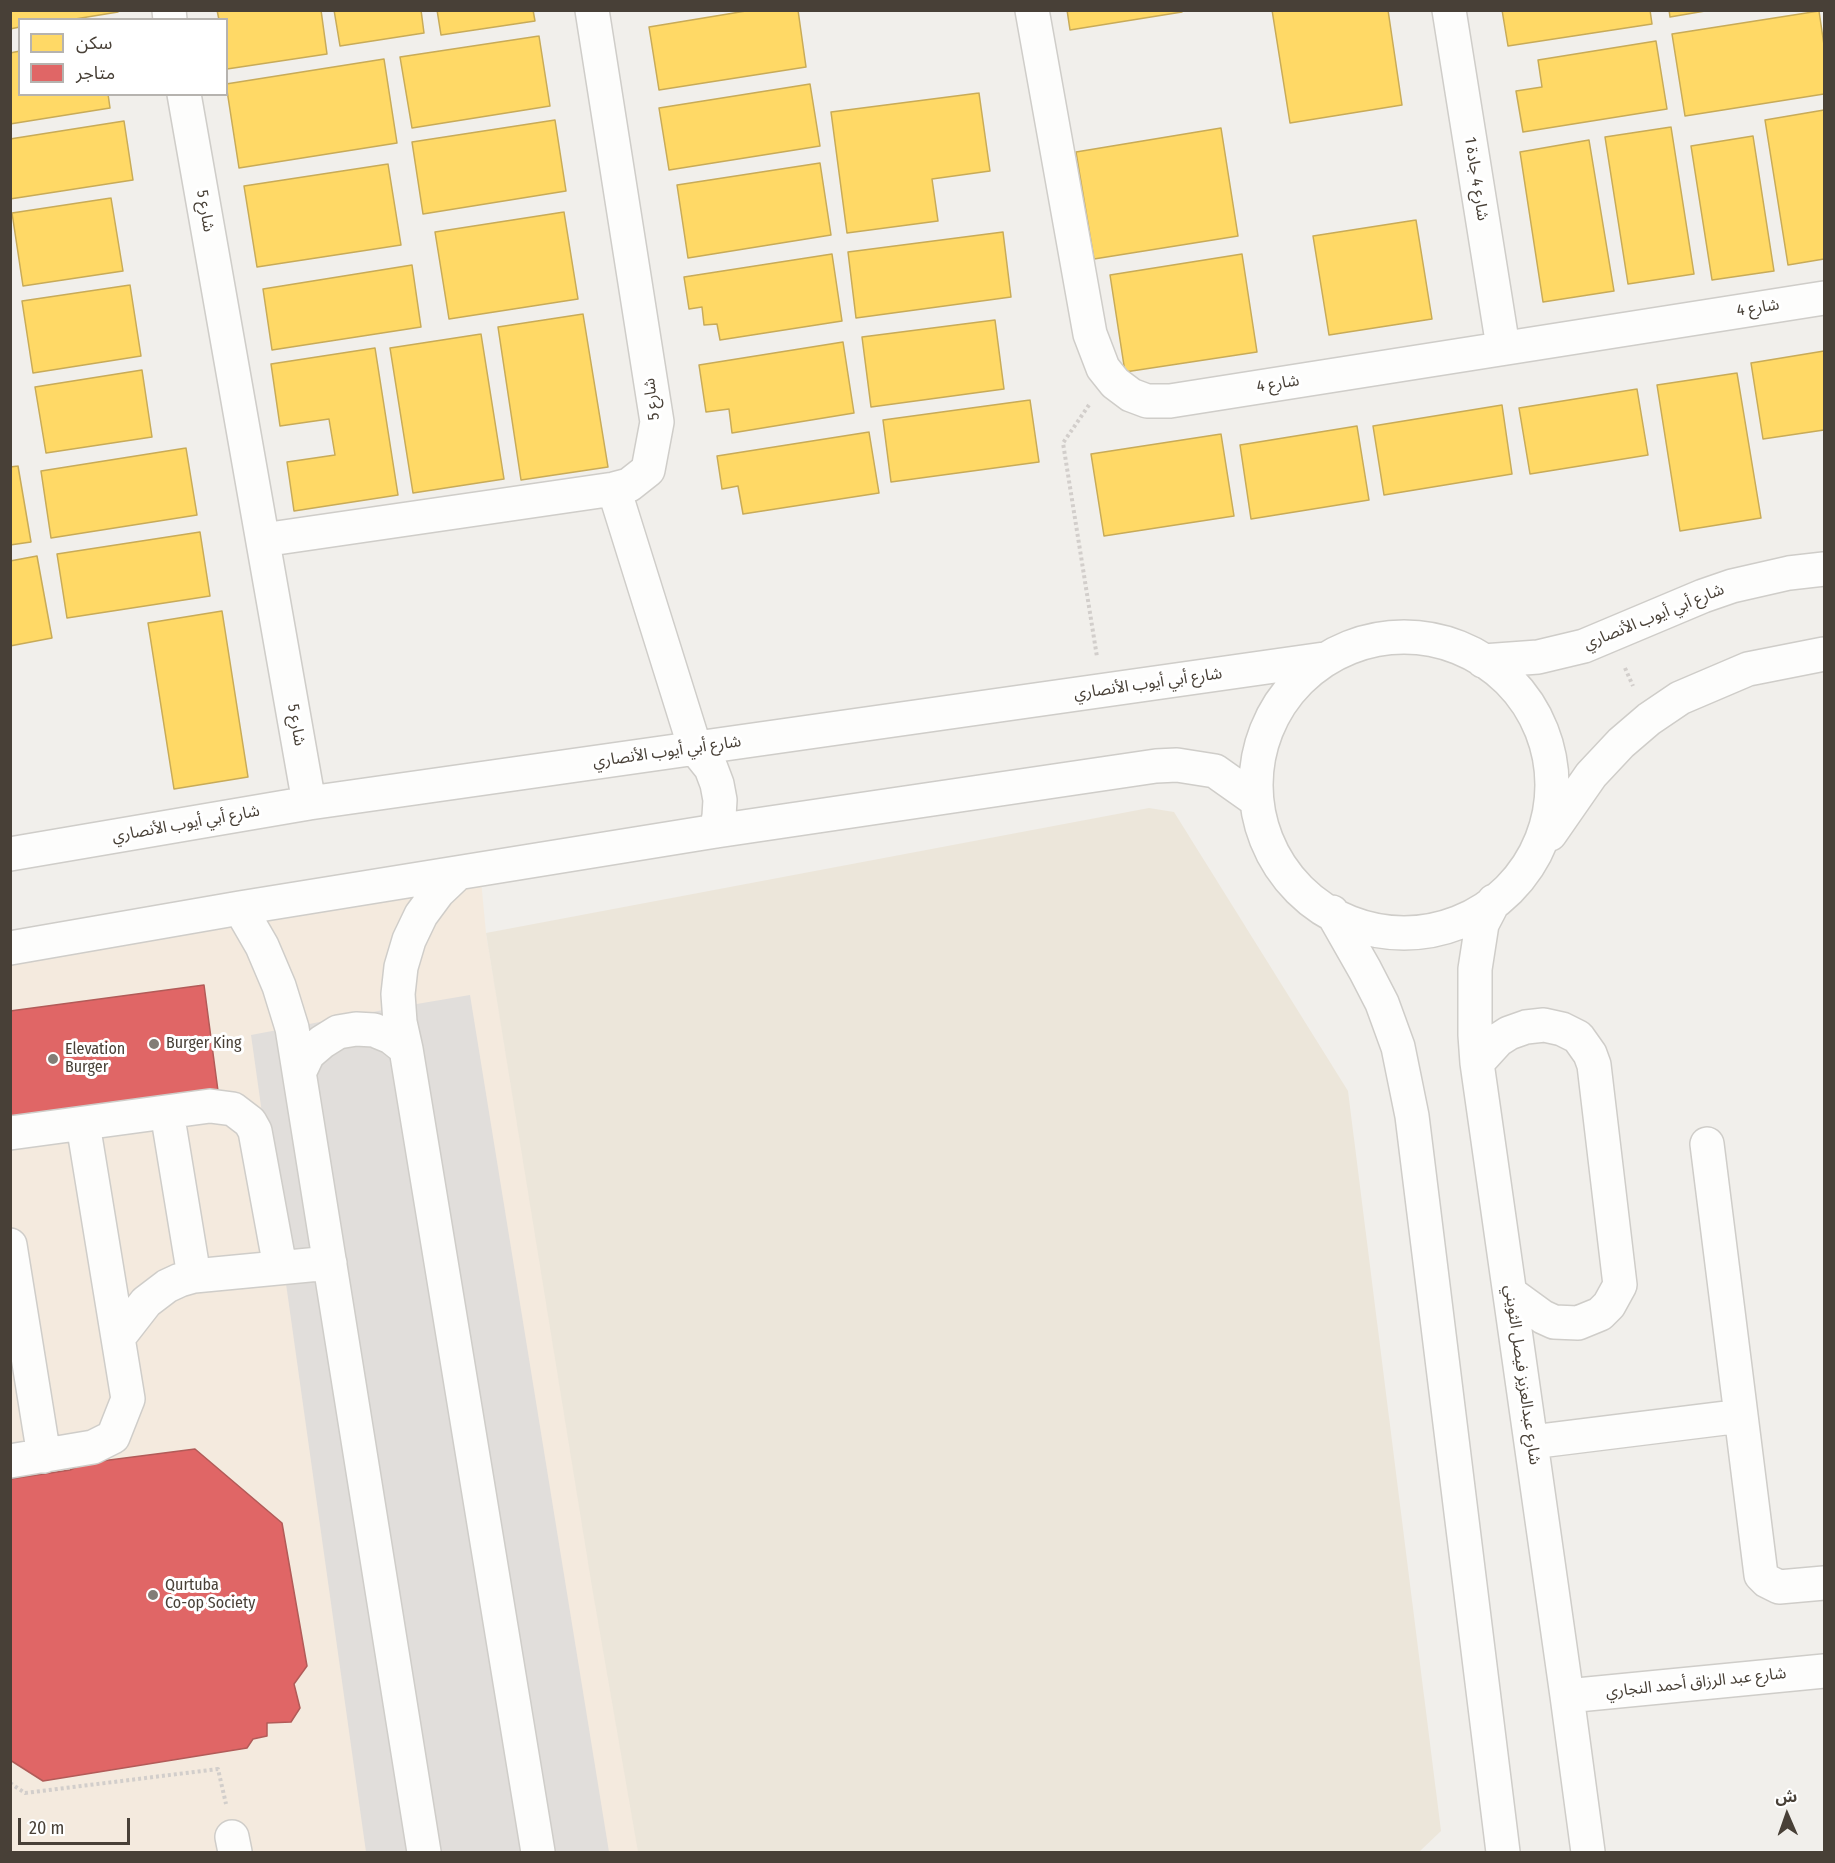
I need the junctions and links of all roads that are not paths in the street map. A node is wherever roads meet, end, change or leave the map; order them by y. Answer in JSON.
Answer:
{"nodes":[{"id":1,"x":592,"y":10,"type":"edge"},
{"id":2,"x":1032,"y":10,"type":"edge"},
{"id":3,"x":1449,"y":10,"type":"edge"},
{"id":4,"x":184,"y":96,"type":"edge"},
{"id":5,"x":1824,"y":298,"type":"edge"},
{"id":6,"x":1503,"y":347,"type":"junction"},
{"id":7,"x":614,"y":489,"type":"junction"},
{"id":8,"x":263,"y":540,"type":"junction"},
{"id":9,"x":1824,"y":569,"type":"edge"},
{"id":10,"x":1824,"y":654,"type":"edge"},
{"id":11,"x":1324,"y":659,"type":"junction"},
{"id":12,"x":1483,"y":660,"type":"junction"},
{"id":13,"x":695,"y":748,"type":"junction"},
{"id":14,"x":1256,"y":800,"type":"junction"},
{"id":15,"x":309,"y":803,"type":"junction"},
{"id":16,"x":716,"y":831,"type":"junction"},
{"id":17,"x":1538,"y":853,"type":"junction"},
{"id":18,"x":10,"y":854,"type":"edge"},
{"id":19,"x":458,"y":873,"type":"junction"},
{"id":20,"x":1494,"y":901,"type":"junction"},
{"id":21,"x":240,"y":908,"type":"junction"},
{"id":22,"x":1332,"y":912,"type":"junction"},
{"id":23,"x":10,"y":948,"type":"edge"},
{"id":24,"x":406,"y":1048,"type":"junction"},
{"id":25,"x":1477,"y":1063,"type":"junction"},
{"id":26,"x":300,"y":1071,"type":"junction"},
{"id":27,"x":167,"y":1112,"type":"junction"},
{"id":28,"x":83,"y":1124,"type":"junction"},
{"id":29,"x":10,"y":1133,"type":"edge"},
{"id":30,"x":1707,"y":1144,"type":"dead end"},
{"id":31,"x":10,"y":1245,"type":"edge"},
{"id":32,"x":330,"y":1263,"type":"junction"},
{"id":33,"x":280,"y":1267,"type":"junction"},
{"id":34,"x":194,"y":1276,"type":"junction"},
{"id":35,"x":1510,"y":1293,"type":"junction"},
{"id":36,"x":118,"y":1338,"type":"junction"},
{"id":37,"x":1741,"y":1416,"type":"junction"},
{"id":38,"x":1531,"y":1442,"type":"junction"},
{"id":39,"x":44,"y":1456,"type":"junction"},
{"id":40,"x":10,"y":1461,"type":"edge"},
{"id":41,"x":1824,"y":1583,"type":"edge"},
{"id":42,"x":1824,"y":1671,"type":"edge"},
{"id":43,"x":1568,"y":1696,"type":"junction"},
{"id":44,"x":424,"y":1852,"type":"edge"},
{"id":45,"x":538,"y":1852,"type":"edge"},
{"id":46,"x":1503,"y":1852,"type":"edge"},
{"id":47,"x":1588,"y":1852,"type":"edge"}],
"edges":[{"from":1,"to":7,"type":"street","name":"شارع 5"},
{"from":2,"to":6,"type":"street","name":"شارع 4"},
{"from":3,"to":6,"type":"street","name":"شارع 4 جادة 1"},
{"from":4,"to":8,"type":"street","name":"شارع 5"},
{"from":5,"to":6,"type":"street","name":"شارع 4"},
{"from":7,"to":8,"type":"street","name":"شارع 5"},
{"from":7,"to":13,"type":"street"},
{"from":8,"to":15,"type":"street","name":"شارع 5"},
{"from":9,"to":12,"type":"street","name":"شارع أبي أيوب الأنصاري"},
{"from":10,"to":17,"type":"street"},
{"from":11,"to":12,"type":"street"},
{"from":11,"to":13,"type":"street","name":"شارع أبي أيوب الأنصاري"},
{"from":11,"to":14,"type":"street"},
{"from":12,"to":17,"type":"street"},
{"from":13,"to":15,"type":"street","name":"شارع أبي أيوب الأنصاري"},
{"from":13,"to":16,"type":"street"},
{"from":14,"to":16,"type":"street"},
{"from":14,"to":22,"type":"street"},
{"from":15,"to":18,"type":"street","name":"شارع أبي أيوب الأنصاري"},
{"from":16,"to":19,"type":"street"},
{"from":17,"to":20,"type":"street"},
{"from":19,"to":21,"type":"street"},
{"from":19,"to":24,"type":"street"},
{"from":20,"to":22,"type":"street"},
{"from":20,"to":25,"type":"street","name":"شارع عبدالعزيز فيصل الثويني"},
{"from":21,"to":23,"type":"street"},
{"from":21,"to":26,"type":"street"},
{"from":22,"to":46,"type":"street"},
{"from":24,"to":26,"type":"street"},
{"from":24,"to":45,"type":"street"},
{"from":25,"to":35,"type":"street","name":"شارع عبدالعزيز فيصل الثويني"},
{"from":25,"to":35,"type":"street"},
{"from":26,"to":32,"type":"street"},
{"from":27,"to":28,"type":"street"},
{"from":27,"to":33,"type":"street"},
{"from":27,"to":34,"type":"street"},
{"from":28,"to":29,"type":"street"},
{"from":28,"to":36,"type":"street"},
{"from":30,"to":37,"type":"street"},
{"from":31,"to":39,"type":"street"},
{"from":32,"to":33,"type":"street"},
{"from":32,"to":44,"type":"street"},
{"from":33,"to":34,"type":"street"},
{"from":34,"to":36,"type":"street"},
{"from":35,"to":38,"type":"street","name":"شارع عبدالعزيز فيصل الثويني"},
{"from":36,"to":39,"type":"street"},
{"from":37,"to":38,"type":"street"},
{"from":37,"to":41,"type":"street"},
{"from":38,"to":43,"type":"street","name":"شارع عبدالعزيز فيصل الثويني"},
{"from":39,"to":40,"type":"street"},
{"from":42,"to":43,"type":"street","name":"شارع عبد الرزاق أحمد النجاري"},
{"from":43,"to":47,"type":"street","name":"شارع عبدالعزيز فيصل الثويني"}]}
